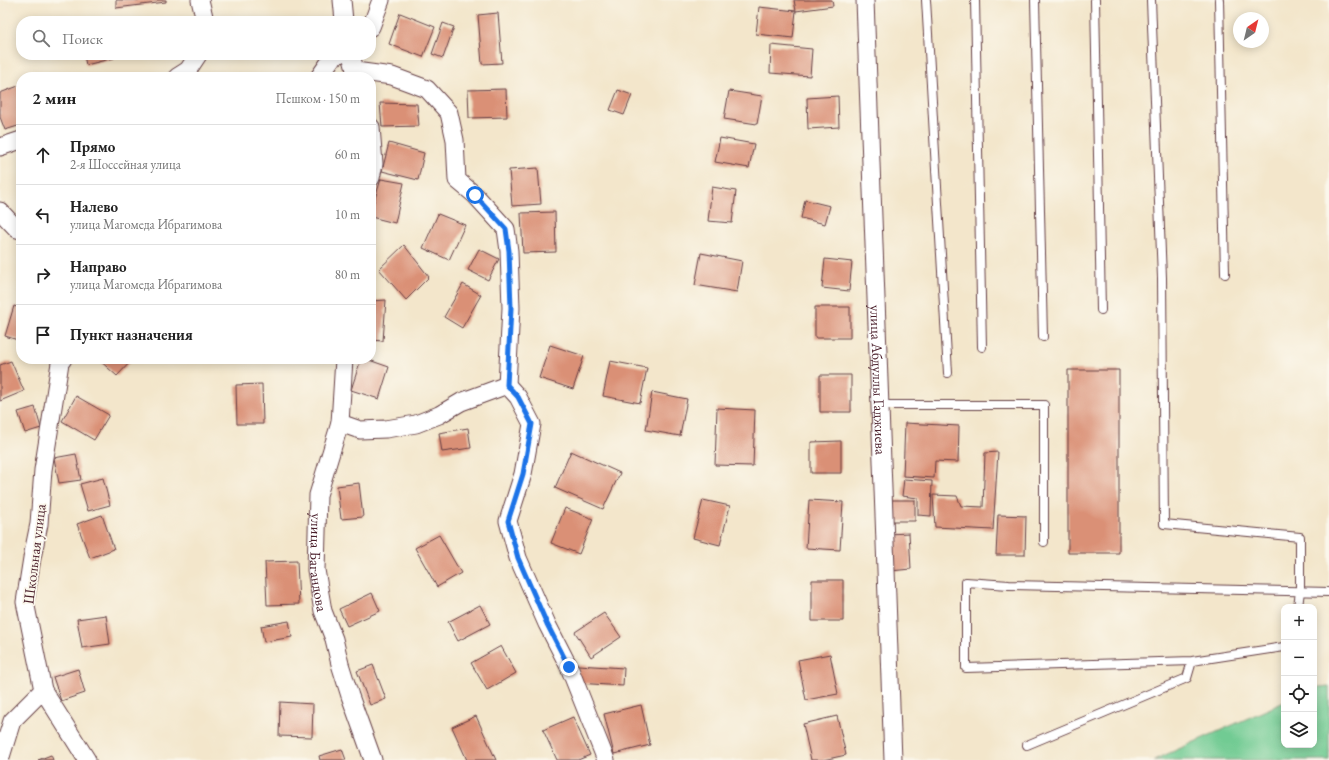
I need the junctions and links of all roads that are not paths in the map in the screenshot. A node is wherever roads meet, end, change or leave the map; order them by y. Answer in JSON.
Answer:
{"nodes":[{"id":1,"x":200,"y":0,"type":"edge"},
{"id":2,"x":342,"y":0,"type":"edge"},
{"id":3,"x":380,"y":0,"type":"edge"},
{"id":4,"x":865,"y":0,"type":"edge"},
{"id":5,"x":926,"y":0,"type":"edge"},
{"id":6,"x":975,"y":0,"type":"edge"},
{"id":7,"x":1035,"y":0,"type":"edge"},
{"id":8,"x":1095,"y":0,"type":"edge"},
{"id":9,"x":1151,"y":0,"type":"edge"},
{"id":10,"x":1219,"y":0,"type":"edge"},
{"id":11,"x":204,"y":16,"type":"edge"},
{"id":12,"x":344,"y":16,"type":"edge"},
{"id":13,"x":375,"y":16,"type":"edge"},
{"id":14,"x":195,"y":60,"type":"edge"},
{"id":15,"x":331,"y":60,"type":"edge"},
{"id":16,"x":352,"y":60,"type":"edge"},
{"id":17,"x":360,"y":60,"type":"edge"},
{"id":18,"x":185,"y":72,"type":"edge"},
{"id":19,"x":322,"y":72,"type":"edge"},
{"id":20,"x":355,"y":72,"type":"edge"},
{"id":21,"x":357,"y":72,"type":"edge"},
{"id":22,"x":376,"y":75,"type":"edge"},
{"id":23,"x":16,"y":142,"type":"edge"},
{"id":24,"x":0,"y":147,"type":"edge"},
{"id":25,"x":0,"y":211,"type":"edge"},
{"id":26,"x":16,"y":228,"type":"edge"},
{"id":27,"x":1225,"y":274,"type":"dead end"},
{"id":28,"x":1102,"y":310,"type":"dead end"},
{"id":29,"x":1043,"y":337,"type":"dead end"},
{"id":30,"x":982,"y":347,"type":"dead end"},
{"id":31,"x":60,"y":364,"type":"edge"},
{"id":32,"x":344,"y":364,"type":"edge"},
{"id":33,"x":948,"y":373,"type":"dead end"},
{"id":34,"x":507,"y":385,"type":"junction"},
{"id":35,"x":880,"y":405,"type":"junction"},
{"id":36,"x":340,"y":423,"type":"junction"},
{"id":37,"x":1044,"y":542,"type":"dead end"},
{"id":38,"x":1300,"y":591,"type":"junction"},
{"id":39,"x":1329,"y":592,"type":"edge"},
{"id":40,"x":1298,"y":604,"type":"edge"},
{"id":41,"x":1281,"y":647,"type":"edge"},
{"id":42,"x":1192,"y":661,"type":"junction"},
{"id":43,"x":43,"y":690,"type":"junction"},
{"id":44,"x":1027,"y":745,"type":"dead end"},
{"id":45,"x":0,"y":760,"type":"edge"},
{"id":46,"x":87,"y":760,"type":"edge"},
{"id":47,"x":373,"y":760,"type":"edge"},
{"id":48,"x":606,"y":760,"type":"edge"},
{"id":49,"x":893,"y":760,"type":"edge"}],
"edges":[{"from":1,"to":11,"type":"street"},
{"from":2,"to":12,"type":"street"},
{"from":3,"to":13,"type":"street"},
{"from":4,"to":35,"type":"street","name":"улица Абдуллы Гаджиева"},
{"from":5,"to":33,"type":"lane"},
{"from":6,"to":30,"type":"lane"},
{"from":7,"to":29,"type":"lane"},
{"from":8,"to":28,"type":"lane"},
{"from":9,"to":38,"type":"lane"},
{"from":10,"to":27,"type":"lane"},
{"from":14,"to":18,"type":"street"},
{"from":15,"to":19,"type":"street"},
{"from":16,"to":20,"type":"street"},
{"from":17,"to":21,"type":"street"},
{"from":22,"to":34,"type":"street"},
{"from":23,"to":24,"type":"street"},
{"from":25,"to":26,"type":"street"},
{"from":31,"to":43,"type":"street","name":"Школьная улица"},
{"from":32,"to":36,"type":"street","name":"улица Багандова"},
{"from":34,"to":36,"type":"street"},
{"from":34,"to":48,"type":"street"},
{"from":35,"to":37,"type":"lane"},
{"from":35,"to":49,"type":"street","name":"улица Абдуллы Гаджиева"},
{"from":36,"to":47,"type":"street","name":"улица Багандова"},
{"from":38,"to":39,"type":"lane"},
{"from":38,"to":40,"type":"lane"},
{"from":38,"to":42,"type":"lane"},
{"from":41,"to":42,"type":"lane"},
{"from":42,"to":44,"type":"lane"},
{"from":43,"to":45,"type":"street"},
{"from":43,"to":46,"type":"street"}]}
